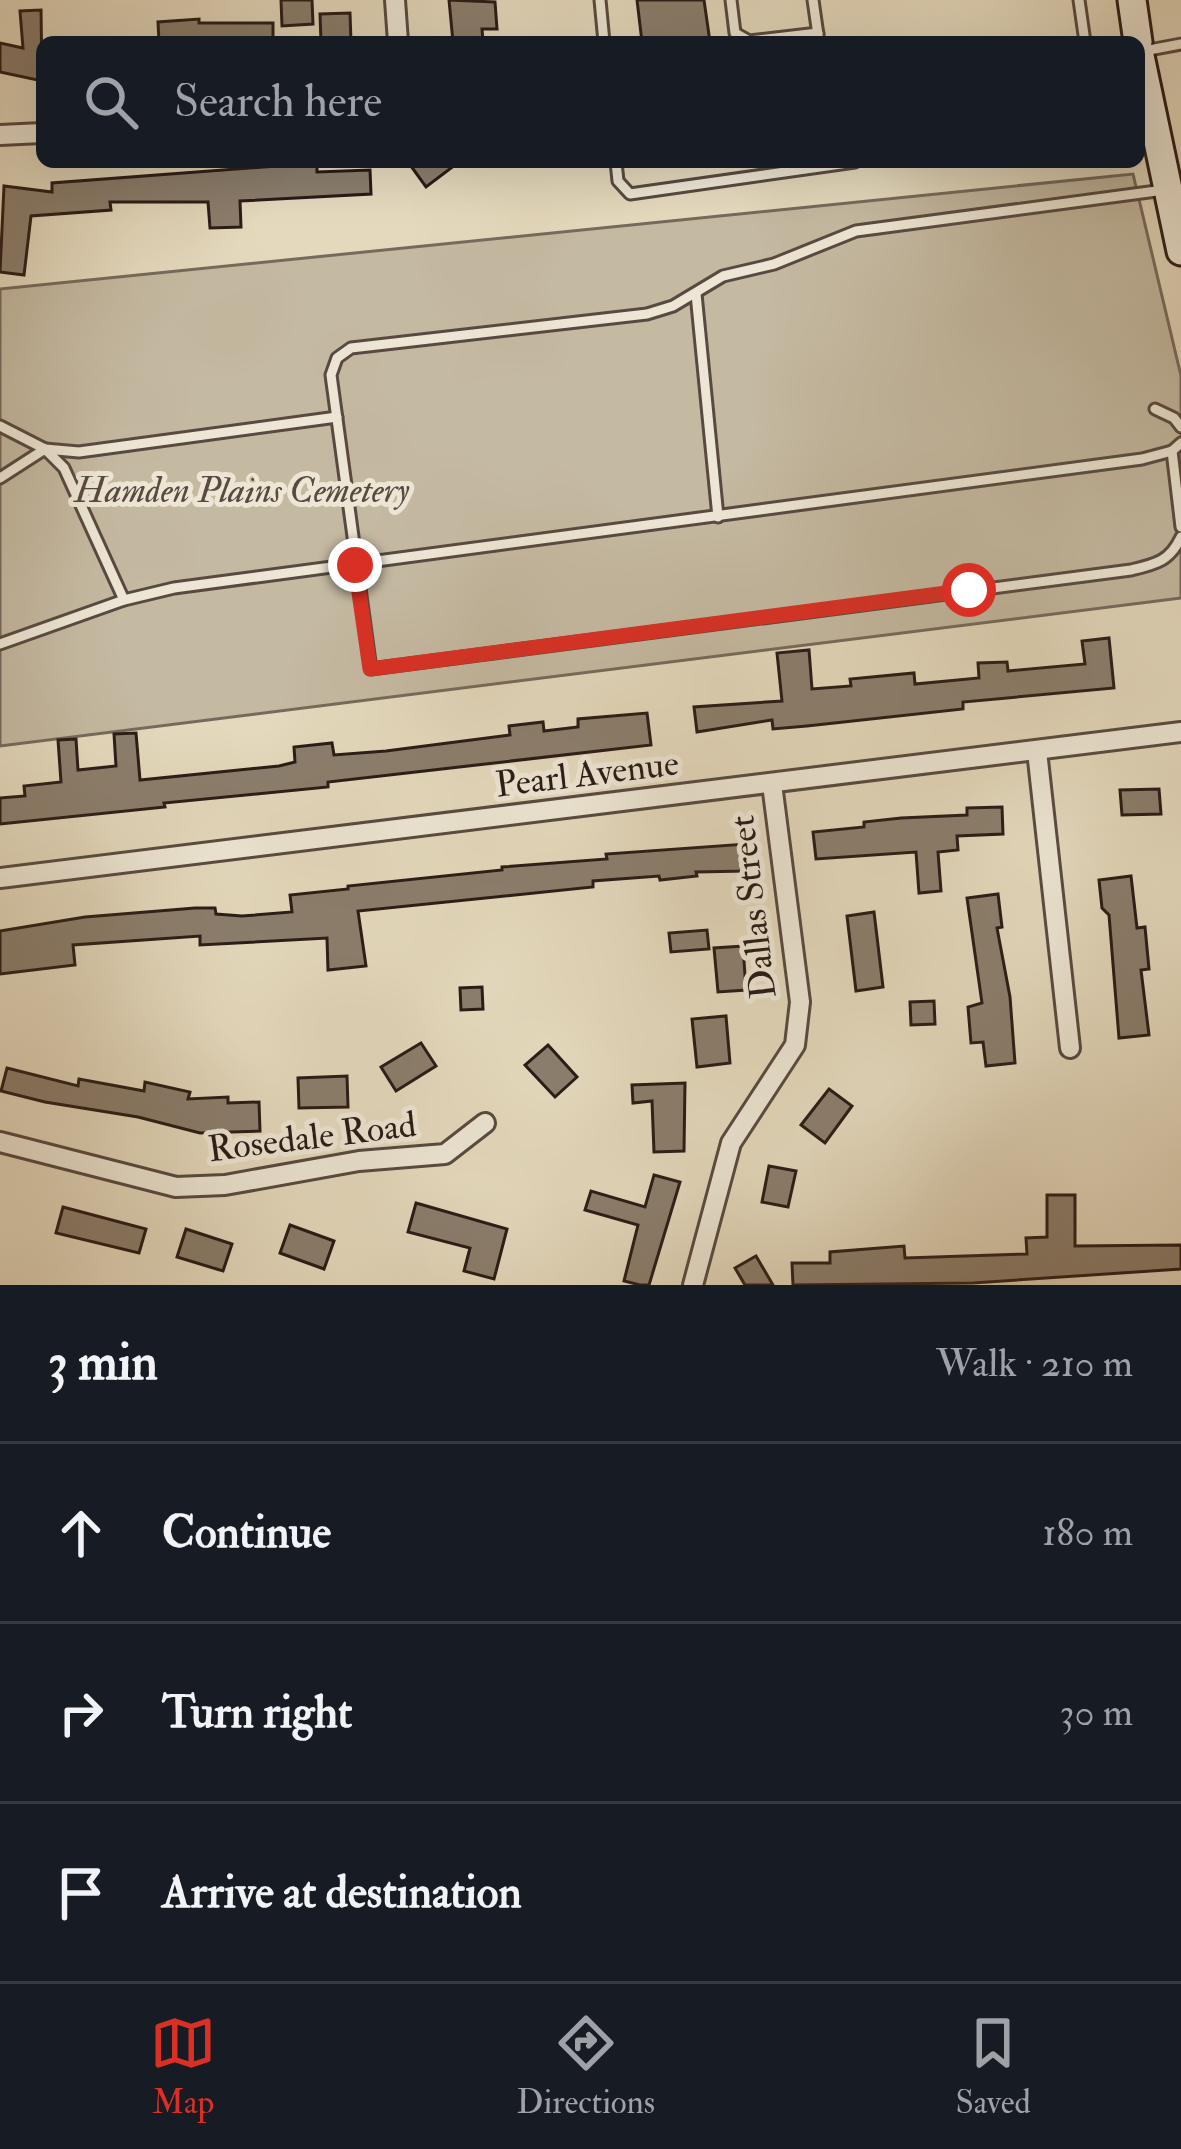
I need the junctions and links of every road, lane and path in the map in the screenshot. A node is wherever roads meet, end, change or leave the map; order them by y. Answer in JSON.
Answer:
{"nodes":[{"id":1,"x":395,"y":0,"type":"edge"},
{"id":2,"x":600,"y":0,"type":"edge"},
{"id":3,"x":730,"y":0,"type":"edge"},
{"id":4,"x":813,"y":0,"type":"edge"},
{"id":5,"x":1079,"y":0,"type":"edge"},
{"id":6,"x":1132,"y":0,"type":"edge"},
{"id":7,"x":398,"y":36,"type":"edge"},
{"id":8,"x":603,"y":36,"type":"edge"},
{"id":9,"x":740,"y":36,"type":"edge"},
{"id":10,"x":818,"y":36,"type":"edge"},
{"id":11,"x":1083,"y":36,"type":"edge"},
{"id":12,"x":1137,"y":36,"type":"edge"},
{"id":13,"x":1181,"y":44,"type":"edge"},
{"id":14,"x":1145,"y":51,"type":"edge"},
{"id":15,"x":1145,"y":75,"type":"edge"},
{"id":16,"x":36,"y":133,"type":"edge"},
{"id":17,"x":0,"y":135,"type":"edge"},
{"id":18,"x":617,"y":168,"type":"edge"},
{"id":19,"x":806,"y":168,"type":"edge"},
{"id":20,"x":1174,"y":189,"type":"edge"},
{"id":21,"x":1180,"y":245,"type":"edge"},
{"id":22,"x":696,"y":293,"type":"junction"},
{"id":23,"x":1155,"y":409,"type":"dead end"},
{"id":24,"x":337,"y":417,"type":"junction"},
{"id":25,"x":0,"y":426,"type":"edge"},
{"id":26,"x":1181,"y":428,"type":"edge"},
{"id":27,"x":1181,"y":442,"type":"edge"},
{"id":28,"x":46,"y":449,"type":"junction"},
{"id":29,"x":1172,"y":451,"type":"junction"},
{"id":30,"x":0,"y":478,"type":"edge"},
{"id":31,"x":718,"y":517,"type":"junction"},
{"id":32,"x":1181,"y":527,"type":"edge"},
{"id":33,"x":1181,"y":538,"type":"edge"},
{"id":34,"x":355,"y":565,"type":"junction"},
{"id":35,"x":124,"y":600,"type":"junction"},
{"id":36,"x":0,"y":644,"type":"edge"},
{"id":37,"x":1181,"y":731,"type":"edge"},
{"id":38,"x":1037,"y":751,"type":"junction"},
{"id":39,"x":772,"y":784,"type":"junction"},
{"id":40,"x":0,"y":878,"type":"edge"},
{"id":41,"x":1070,"y":1048,"type":"dead end"},
{"id":42,"x":484,"y":1123,"type":"dead end"},
{"id":43,"x":0,"y":1142,"type":"edge"},
{"id":44,"x":693,"y":1285,"type":"edge"}],
"edges":[{"from":1,"to":7,"type":"street"},
{"from":2,"to":8,"type":"lane"},
{"from":3,"to":9,"type":"lane"},
{"from":4,"to":10,"type":"lane"},
{"from":5,"to":11,"type":"lane"},
{"from":6,"to":12,"type":"main road"},
{"from":13,"to":14,"type":"lane"},
{"from":15,"to":20,"type":"main road"},
{"from":16,"to":17,"type":"street"},
{"from":18,"to":19,"type":"lane"},
{"from":20,"to":21,"type":"main road"},
{"from":20,"to":22,"type":"lane"},
{"from":22,"to":24,"type":"lane"},
{"from":22,"to":31,"type":"lane"},
{"from":23,"to":26,"type":"lane"},
{"from":24,"to":28,"type":"lane"},
{"from":24,"to":34,"type":"lane"},
{"from":25,"to":28,"type":"lane"},
{"from":27,"to":29,"type":"lane"},
{"from":28,"to":30,"type":"lane"},
{"from":28,"to":35,"type":"lane"},
{"from":29,"to":31,"type":"lane"},
{"from":29,"to":32,"type":"lane"},
{"from":31,"to":34,"type":"lane"},
{"from":33,"to":34,"type":"lane"},
{"from":34,"to":35,"type":"lane"},
{"from":35,"to":36,"type":"lane"},
{"from":37,"to":38,"type":"street","name":"Pearl Avenue"},
{"from":38,"to":39,"type":"street","name":"Pearl Avenue"},
{"from":38,"to":41,"type":"street"},
{"from":39,"to":40,"type":"street","name":"Pearl Avenue"},
{"from":39,"to":44,"type":"street","name":"Dallas Street"},
{"from":42,"to":43,"type":"street","name":"Rosedale Road"}]}
